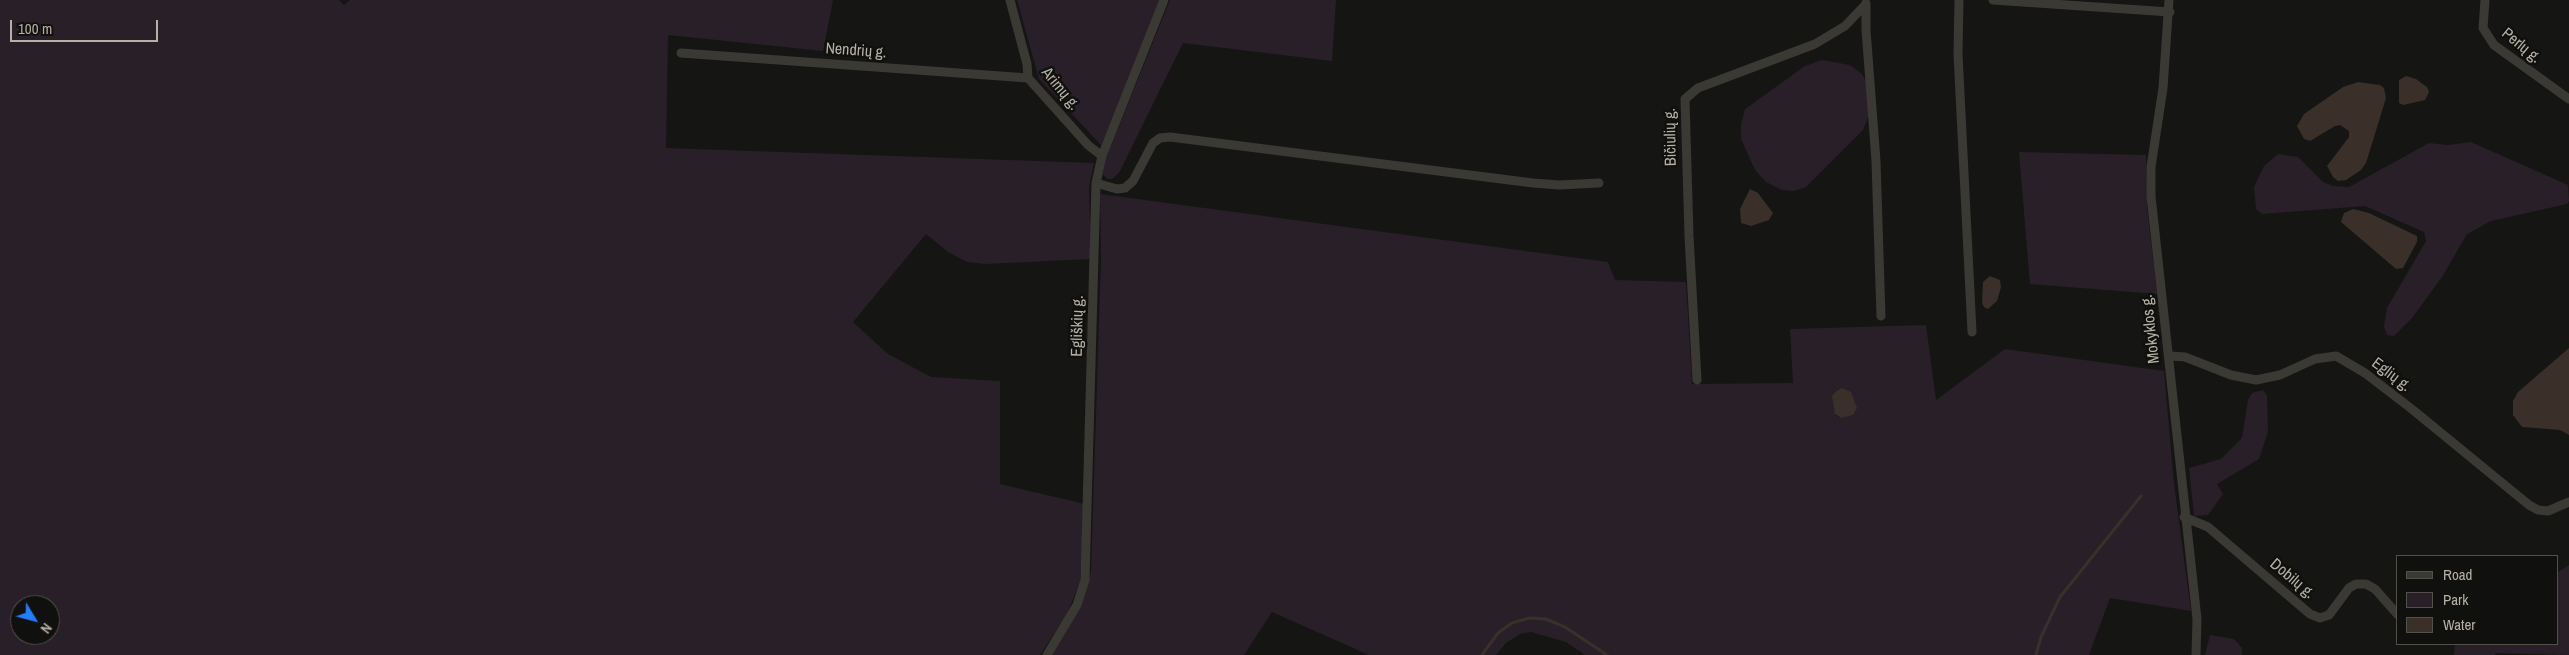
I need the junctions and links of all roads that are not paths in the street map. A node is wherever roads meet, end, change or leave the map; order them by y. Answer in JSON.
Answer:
{"nodes":[{"id":1,"x":1010,"y":0,"type":"edge"},
{"id":2,"x":1164,"y":0,"type":"edge"},
{"id":3,"x":1959,"y":0,"type":"edge"},
{"id":4,"x":1992,"y":0,"type":"edge"},
{"id":5,"x":2170,"y":0,"type":"edge"},
{"id":6,"x":2485,"y":0,"type":"edge"},
{"id":7,"x":1866,"y":2,"type":"edge"},
{"id":8,"x":2170,"y":12,"type":"junction"},
{"id":9,"x":681,"y":53,"type":"dead end"},
{"id":10,"x":1028,"y":78,"type":"junction"},
{"id":11,"x":2569,"y":99,"type":"edge"},
{"id":12,"x":1102,"y":156,"type":"junction"},
{"id":13,"x":1096,"y":183,"type":"junction"},
{"id":14,"x":1599,"y":183,"type":"dead end"},
{"id":15,"x":1881,"y":316,"type":"dead end"},
{"id":16,"x":1972,"y":332,"type":"dead end"},
{"id":17,"x":2170,"y":356,"type":"junction"},
{"id":18,"x":1698,"y":380,"type":"dead end"},
{"id":19,"x":2569,"y":502,"type":"edge"},
{"id":20,"x":2184,"y":517,"type":"junction"},
{"id":21,"x":2396,"y":613,"type":"edge"},
{"id":22,"x":1047,"y":655,"type":"edge"},
{"id":23,"x":2196,"y":655,"type":"edge"}],
"edges":[{"from":1,"to":10,"type":"street","name":"Arimų g."},
{"from":2,"to":12,"type":"street","name":"Egliškių g."},
{"from":3,"to":16,"type":"street"},
{"from":4,"to":8,"type":"street"},
{"from":5,"to":8,"type":"street","name":"Mokyklos g."},
{"from":6,"to":11,"type":"street","name":"Perlų g."},
{"from":7,"to":15,"type":"street"},
{"from":7,"to":18,"type":"street","name":"Bičiulių g."},
{"from":8,"to":17,"type":"street","name":"Mokyklos g."},
{"from":9,"to":10,"type":"street","name":"Nendrių g."},
{"from":10,"to":12,"type":"street","name":"Arimų g."},
{"from":12,"to":13,"type":"street","name":"Egliškių g."},
{"from":13,"to":14,"type":"street"},
{"from":13,"to":22,"type":"street","name":"Egliškių g."},
{"from":17,"to":19,"type":"street","name":"Eglių g."},
{"from":17,"to":20,"type":"street","name":"Mokyklos g."},
{"from":20,"to":21,"type":"street","name":"Dobilų g."},
{"from":20,"to":23,"type":"street","name":"Mokyklos g."}]}
